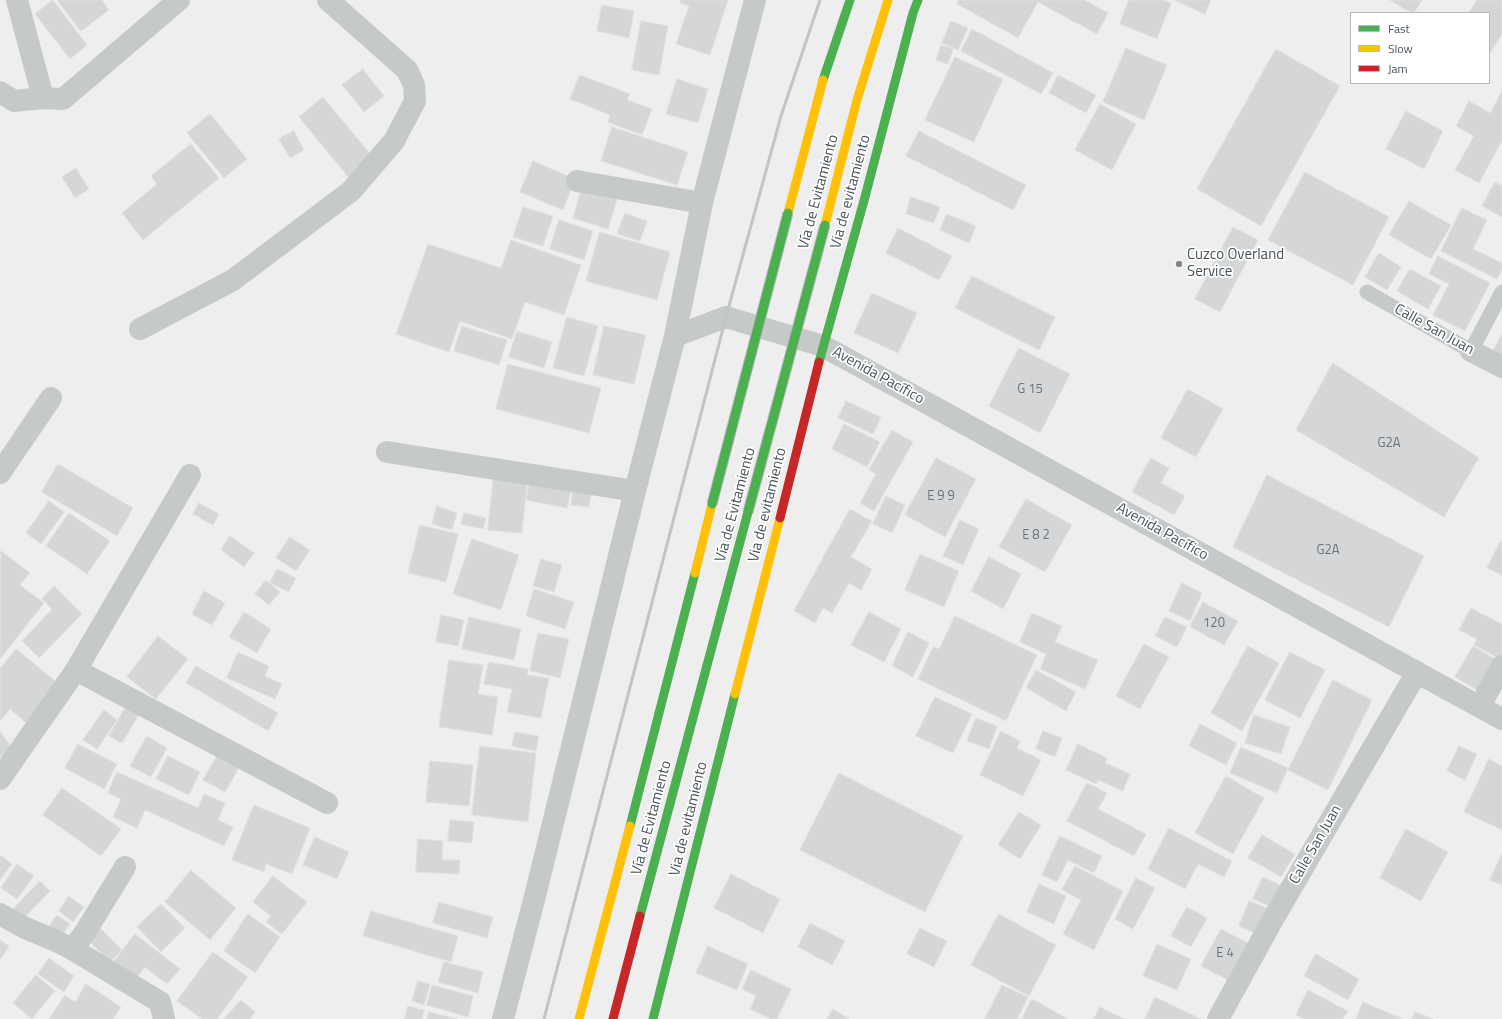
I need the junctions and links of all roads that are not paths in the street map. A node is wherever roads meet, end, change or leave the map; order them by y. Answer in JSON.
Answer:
{"nodes":[{"id":1,"x":17,"y":0,"type":"edge"},
{"id":2,"x":179,"y":0,"type":"edge"},
{"id":3,"x":328,"y":0,"type":"edge"},
{"id":4,"x":755,"y":0,"type":"edge"},
{"id":5,"x":850,"y":0,"type":"edge"},
{"id":6,"x":888,"y":0,"type":"edge"},
{"id":7,"x":918,"y":0,"type":"edge"},
{"id":8,"x":44,"y":98,"type":"junction"},
{"id":9,"x":5,"y":100,"type":"edge"},
{"id":10,"x":577,"y":181,"type":"dead end"},
{"id":11,"x":702,"y":203,"type":"junction"},
{"id":12,"x":1367,"y":292,"type":"dead end"},
{"id":13,"x":1502,"y":292,"type":"edge"},
{"id":14,"x":140,"y":329,"type":"dead end"},
{"id":15,"x":675,"y":336,"type":"junction"},
{"id":16,"x":823,"y":346,"type":"junction"},
{"id":17,"x":1471,"y":351,"type":"junction"},
{"id":18,"x":1502,"y":367,"type":"edge"},
{"id":19,"x":51,"y":398,"type":"dead end"},
{"id":20,"x":387,"y":452,"type":"dead end"},
{"id":21,"x":0,"y":473,"type":"edge"},
{"id":22,"x":190,"y":475,"type":"dead end"},
{"id":23,"x":635,"y":491,"type":"junction"},
{"id":24,"x":1502,"y":666,"type":"edge"},
{"id":25,"x":76,"y":670,"type":"junction"},
{"id":26,"x":1417,"y":672,"type":"junction"},
{"id":27,"x":1480,"y":706,"type":"junction"},
{"id":28,"x":1502,"y":718,"type":"edge"},
{"id":29,"x":0,"y":779,"type":"edge"},
{"id":30,"x":327,"y":803,"type":"dead end"},
{"id":31,"x":125,"y":867,"type":"dead end"},
{"id":32,"x":0,"y":914,"type":"edge"},
{"id":33,"x":72,"y":949,"type":"junction"},
{"id":34,"x":164,"y":1019,"type":"edge"},
{"id":35,"x":503,"y":1019,"type":"edge"},
{"id":36,"x":579,"y":1019,"type":"edge"},
{"id":37,"x":613,"y":1019,"type":"edge"},
{"id":38,"x":653,"y":1019,"type":"edge"},
{"id":39,"x":1218,"y":1019,"type":"edge"}],
"edges":[{"from":1,"to":8,"type":"street"},
{"from":2,"to":8,"type":"street"},
{"from":3,"to":14,"type":"street"},
{"from":4,"to":11,"type":"street"},
{"from":5,"to":36,"type":"main road","name":"Vía de Evitamiento","bridge":true},
{"from":6,"to":37,"type":"main road","name":"Vía de Evitamiento","bridge":true},
{"from":7,"to":16,"type":"main road","name":"Via de evitamiento"},
{"from":8,"to":9,"type":"street"},
{"from":10,"to":11,"type":"street"},
{"from":11,"to":15,"type":"street"},
{"from":12,"to":17,"type":"lane","name":"Calle San Juan"},
{"from":13,"to":17,"type":"lane"},
{"from":15,"to":16,"type":"street","name":"Avenida Pacífico"},
{"from":15,"to":23,"type":"street"},
{"from":16,"to":26,"type":"street","name":"Avenida Pacífico"},
{"from":16,"to":38,"type":"main road","name":"Via de evitamiento"},
{"from":17,"to":18,"type":"street","name":"Calle San Juan"},
{"from":19,"to":21,"type":"street"},
{"from":20,"to":23,"type":"street"},
{"from":22,"to":25,"type":"street"},
{"from":23,"to":35,"type":"street"},
{"from":24,"to":27,"type":"street"},
{"from":25,"to":29,"type":"street"},
{"from":25,"to":30,"type":"street"},
{"from":26,"to":27,"type":"street","name":"Avenida Pacífico"},
{"from":26,"to":39,"type":"street","name":"Calle San Juan"},
{"from":27,"to":28,"type":"street","name":"Avenida Pacífico"},
{"from":31,"to":33,"type":"street"},
{"from":32,"to":33,"type":"street"},
{"from":33,"to":34,"type":"street"}]}
